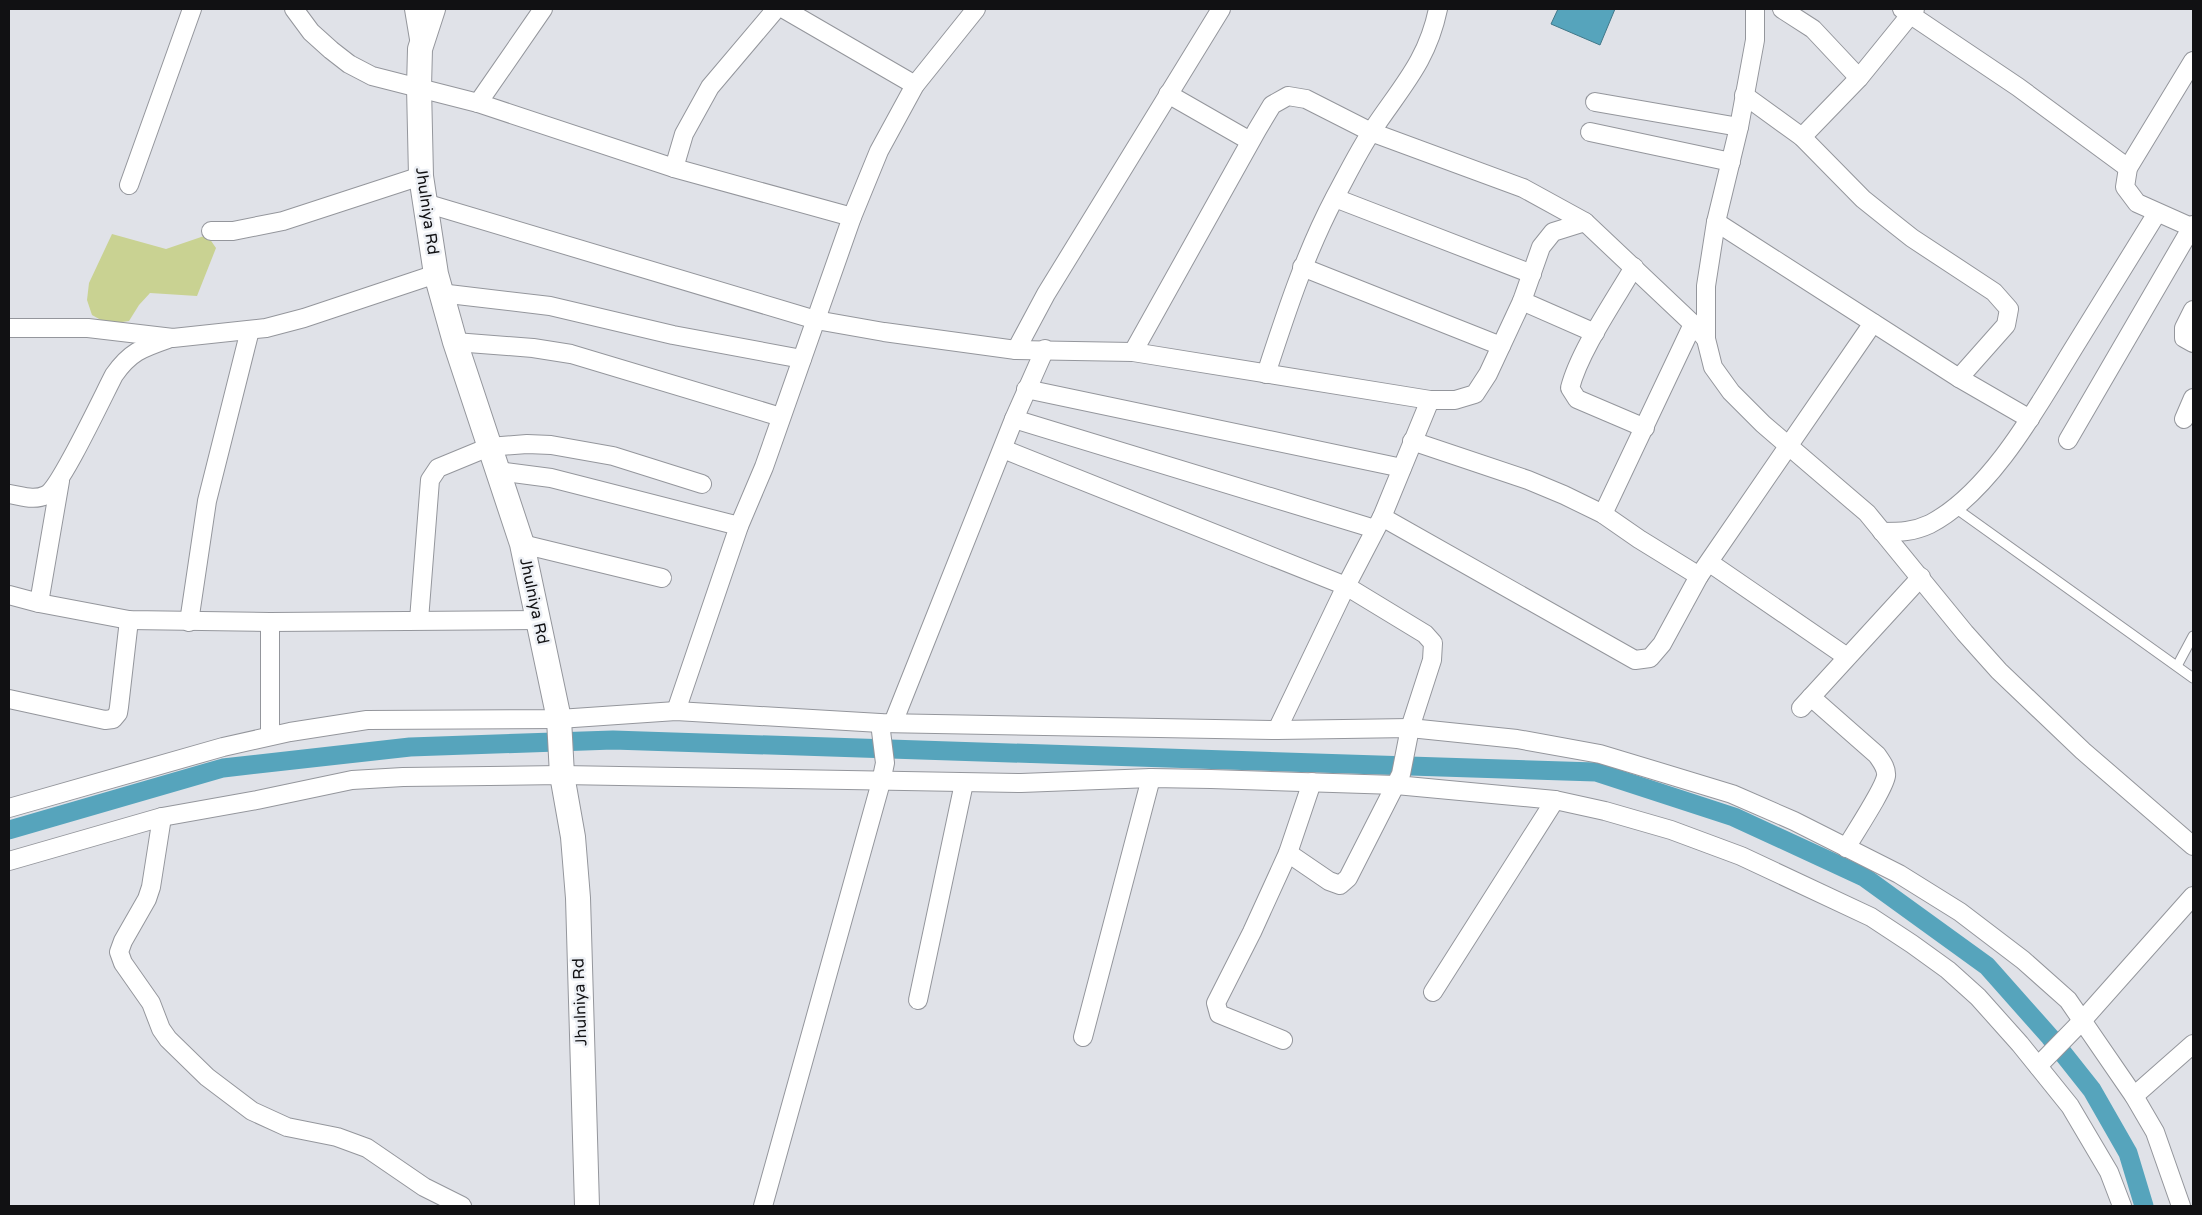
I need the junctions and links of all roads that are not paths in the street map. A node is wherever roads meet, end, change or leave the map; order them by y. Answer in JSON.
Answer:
{"nodes":[{"id":1,"x":192,"y":9,"type":"edge"},
{"id":2,"x":294,"y":9,"type":"edge"},
{"id":3,"x":414,"y":9,"type":"edge"},
{"id":4,"x":433,"y":9,"type":"edge"},
{"id":5,"x":543,"y":9,"type":"edge"},
{"id":6,"x":776,"y":9,"type":"edge"},
{"id":7,"x":784,"y":9,"type":"edge"},
{"id":8,"x":976,"y":9,"type":"edge"},
{"id":9,"x":1221,"y":9,"type":"edge"},
{"id":10,"x":1438,"y":9,"type":"edge"},
{"id":11,"x":1755,"y":9,"type":"edge"},
{"id":12,"x":1782,"y":9,"type":"edge"},
{"id":13,"x":1910,"y":11,"type":"edge"},
{"id":14,"x":420,"y":48,"type":"junction"},
{"id":15,"x":2193,"y":61,"type":"edge"},
{"id":16,"x":1859,"y":78,"type":"junction"},
{"id":17,"x":915,"y":86,"type":"junction"},
{"id":18,"x":419,"y":87,"type":"junction"},
{"id":19,"x":1168,"y":94,"type":"junction"},
{"id":20,"x":1744,"y":95,"type":"junction"},
{"id":21,"x":1595,"y":102,"type":"dead end"},
{"id":22,"x":478,"y":103,"type":"junction"},
{"id":23,"x":1739,"y":127,"type":"junction"},
{"id":24,"x":1371,"y":132,"type":"junction"},
{"id":25,"x":1590,"y":132,"type":"dead end"},
{"id":26,"x":1802,"y":137,"type":"junction"},
{"id":27,"x":1250,"y":141,"type":"junction"},
{"id":28,"x":1731,"y":162,"type":"junction"},
{"id":29,"x":674,"y":168,"type":"junction"},
{"id":30,"x":2128,"y":168,"type":"junction"},
{"id":31,"x":421,"y":176,"type":"junction"},
{"id":32,"x":129,"y":185,"type":"dead end"},
{"id":33,"x":1335,"y":198,"type":"junction"},
{"id":34,"x":425,"y":203,"type":"junction"},
{"id":35,"x":2157,"y":213,"type":"junction"},
{"id":36,"x":852,"y":217,"type":"junction"},
{"id":37,"x":1585,"y":222,"type":"junction"},
{"id":38,"x":1716,"y":222,"type":"junction"},
{"id":39,"x":2193,"y":227,"type":"edge"},
{"id":40,"x":211,"y":231,"type":"dead end"},
{"id":41,"x":1302,"y":267,"type":"junction"},
{"id":42,"x":1634,"y":267,"type":"junction"},
{"id":43,"x":1532,"y":274,"type":"junction"},
{"id":44,"x":438,"y":284,"type":"junction"},
{"id":45,"x":1522,"y":301,"type":"junction"},
{"id":46,"x":2193,"y":310,"type":"edge"},
{"id":47,"x":816,"y":320,"type":"junction"},
{"id":48,"x":1873,"y":323,"type":"junction"},
{"id":49,"x":1693,"y":324,"type":"junction"},
{"id":50,"x":9,"y":328,"type":"edge"},
{"id":51,"x":250,"y":330,"type":"junction"},
{"id":52,"x":1595,"y":333,"type":"junction"},
{"id":53,"x":174,"y":338,"type":"junction"},
{"id":54,"x":1706,"y":339,"type":"junction"},
{"id":55,"x":455,"y":342,"type":"junction"},
{"id":56,"x":2193,"y":343,"type":"edge"},
{"id":57,"x":1501,"y":346,"type":"junction"},
{"id":58,"x":1016,"y":350,"type":"junction"},
{"id":59,"x":1045,"y":350,"type":"junction"},
{"id":60,"x":1133,"y":352,"type":"junction"},
{"id":61,"x":802,"y":359,"type":"junction"},
{"id":62,"x":1266,"y":374,"type":"junction"},
{"id":63,"x":1959,"y":378,"type":"junction"},
{"id":64,"x":1026,"y":389,"type":"junction"},
{"id":65,"x":2193,"y":398,"type":"edge"},
{"id":66,"x":1430,"y":400,"type":"junction"},
{"id":67,"x":781,"y":417,"type":"junction"},
{"id":68,"x":2030,"y":419,"type":"junction"},
{"id":69,"x":2184,"y":419,"type":"dead end"},
{"id":70,"x":1014,"y":420,"type":"junction"},
{"id":71,"x":1645,"y":428,"type":"junction"},
{"id":72,"x":1412,"y":440,"type":"junction"},
{"id":73,"x":2068,"y":440,"type":"dead end"},
{"id":74,"x":1788,"y":446,"type":"junction"},
{"id":75,"x":489,"y":447,"type":"junction"},
{"id":76,"x":1003,"y":449,"type":"junction"},
{"id":77,"x":1402,"y":468,"type":"junction"},
{"id":78,"x":498,"y":471,"type":"junction"},
{"id":79,"x":60,"y":477,"type":"junction"},
{"id":80,"x":702,"y":484,"type":"dead end"},
{"id":81,"x":9,"y":494,"type":"edge"},
{"id":82,"x":1954,"y":507,"type":"junction"},
{"id":83,"x":1603,"y":514,"type":"junction"},
{"id":84,"x":1379,"y":523,"type":"junction"},
{"id":85,"x":740,"y":526,"type":"junction"},
{"id":86,"x":1882,"y":532,"type":"junction"},
{"id":87,"x":522,"y":544,"type":"junction"},
{"id":88,"x":1705,"y":569,"type":"junction"},
{"id":89,"x":1921,"y":577,"type":"junction"},
{"id":90,"x":662,"y":578,"type":"dead end"},
{"id":91,"x":1346,"y":586,"type":"junction"},
{"id":92,"x":9,"y":595,"type":"edge"},
{"id":93,"x":39,"y":603,"type":"junction"},
{"id":94,"x":128,"y":620,"type":"junction"},
{"id":95,"x":419,"y":620,"type":"junction"},
{"id":96,"x":539,"y":620,"type":"junction"},
{"id":97,"x":189,"y":622,"type":"junction"},
{"id":98,"x":270,"y":622,"type":"junction"},
{"id":99,"x":2193,"y":636,"type":"edge"},
{"id":100,"x":1847,"y":657,"type":"junction"},
{"id":101,"x":2176,"y":666,"type":"junction"},
{"id":102,"x":2193,"y":678,"type":"edge"},
{"id":103,"x":9,"y":699,"type":"edge"},
{"id":104,"x":676,"y":711,"type":"junction"},
{"id":105,"x":886,"y":727,"type":"junction"},
{"id":106,"x":1277,"y":730,"type":"junction"},
{"id":107,"x":1409,"y":735,"type":"junction"},
{"id":108,"x":270,"y":736,"type":"junction"},
{"id":109,"x":560,"y":745,"type":"junction"},
{"id":110,"x":1151,"y":778,"type":"junction"},
{"id":111,"x":1398,"y":779,"type":"junction"},
{"id":112,"x":881,"y":782,"type":"junction"},
{"id":113,"x":1312,"y":782,"type":"junction"},
{"id":114,"x":964,"y":783,"type":"junction"},
{"id":115,"x":1555,"y":800,"type":"junction"},
{"id":116,"x":9,"y":808,"type":"edge"},
{"id":117,"x":162,"y":817,"type":"junction"},
{"id":118,"x":2193,"y":846,"type":"edge"},
{"id":119,"x":1846,"y":848,"type":"junction"},
{"id":120,"x":1288,"y":853,"type":"junction"},
{"id":121,"x":9,"y":861,"type":"edge"},
{"id":122,"x":2193,"y":896,"type":"edge"},
{"id":123,"x":1433,"y":992,"type":"dead end"},
{"id":124,"x":918,"y":1000,"type":"dead end"},
{"id":125,"x":2081,"y":1022,"type":"junction"},
{"id":126,"x":1083,"y":1036,"type":"dead end"},
{"id":127,"x":1283,"y":1040,"type":"dead end"},
{"id":128,"x":2193,"y":1044,"type":"edge"},
{"id":129,"x":2043,"y":1062,"type":"junction"},
{"id":130,"x":2134,"y":1096,"type":"junction"},
{"id":131,"x":462,"y":1206,"type":"edge"},
{"id":132,"x":587,"y":1206,"type":"edge"},
{"id":133,"x":763,"y":1206,"type":"edge"},
{"id":134,"x":2122,"y":1206,"type":"edge"},
{"id":135,"x":2181,"y":1206,"type":"edge"}],
"edges":[{"from":1,"to":32,"type":"street"},
{"from":2,"to":18,"type":"street"},
{"from":3,"to":14,"type":"street"},
{"from":4,"to":14,"type":"street","name":"Jhulniya Rd"},
{"from":5,"to":22,"type":"street"},
{"from":6,"to":29,"type":"street"},
{"from":7,"to":17,"type":"street"},
{"from":8,"to":17,"type":"street"},
{"from":9,"to":19,"type":"street"},
{"from":10,"to":24,"type":"street"},
{"from":11,"to":20,"type":"street"},
{"from":12,"to":16,"type":"street"},
{"from":13,"to":16,"type":"street"},
{"from":13,"to":30,"type":"street"},
{"from":14,"to":18,"type":"street","name":"Jhulniya Rd"},
{"from":15,"to":30,"type":"street"},
{"from":16,"to":26,"type":"street"},
{"from":17,"to":36,"type":"street"},
{"from":18,"to":22,"type":"street"},
{"from":18,"to":31,"type":"street","name":"Jhulniya Rd"},
{"from":19,"to":27,"type":"street"},
{"from":19,"to":58,"type":"street"},
{"from":20,"to":23,"type":"street"},
{"from":20,"to":26,"type":"street"},
{"from":21,"to":23,"type":"street"},
{"from":22,"to":29,"type":"street"},
{"from":23,"to":28,"type":"street"},
{"from":24,"to":27,"type":"street"},
{"from":24,"to":33,"type":"street"},
{"from":24,"to":37,"type":"street"},
{"from":25,"to":28,"type":"street"},
{"from":26,"to":63,"type":"street"},
{"from":27,"to":60,"type":"street"},
{"from":28,"to":38,"type":"street"},
{"from":29,"to":36,"type":"street"},
{"from":30,"to":35,"type":"street"},
{"from":31,"to":34,"type":"street","name":"Jhulniya Rd"},
{"from":31,"to":40,"type":"street"},
{"from":33,"to":41,"type":"street"},
{"from":33,"to":43,"type":"street"},
{"from":34,"to":44,"type":"street","name":"Jhulniya Rd"},
{"from":34,"to":47,"type":"street"},
{"from":35,"to":39,"type":"street"},
{"from":35,"to":68,"type":"street"},
{"from":36,"to":47,"type":"street"},
{"from":37,"to":42,"type":"street"},
{"from":37,"to":43,"type":"street"},
{"from":38,"to":48,"type":"street"},
{"from":38,"to":54,"type":"street"},
{"from":39,"to":73,"type":"street"},
{"from":41,"to":57,"type":"street"},
{"from":41,"to":62,"type":"street"},
{"from":42,"to":49,"type":"street"},
{"from":42,"to":52,"type":"street"},
{"from":43,"to":45,"type":"street"},
{"from":44,"to":51,"type":"street"},
{"from":44,"to":55,"type":"street","name":"Jhulniya Rd"},
{"from":44,"to":61,"type":"street"},
{"from":45,"to":52,"type":"street"},
{"from":45,"to":57,"type":"street"},
{"from":46,"to":56,"type":"street"},
{"from":47,"to":58,"type":"street"},
{"from":47,"to":61,"type":"street"},
{"from":48,"to":63,"type":"street"},
{"from":48,"to":74,"type":"street"},
{"from":49,"to":54,"type":"street"},
{"from":49,"to":71,"type":"street"},
{"from":50,"to":53,"type":"street"},
{"from":51,"to":53,"type":"street"},
{"from":51,"to":97,"type":"street"},
{"from":52,"to":71,"type":"street"},
{"from":53,"to":79,"type":"street"},
{"from":54,"to":74,"type":"street"},
{"from":55,"to":67,"type":"street"},
{"from":55,"to":75,"type":"street","name":"Jhulniya Rd"},
{"from":57,"to":66,"type":"street"},
{"from":58,"to":59,"type":"street"},
{"from":59,"to":60,"type":"street"},
{"from":59,"to":64,"type":"street"},
{"from":60,"to":62,"type":"street"},
{"from":61,"to":67,"type":"street"},
{"from":62,"to":66,"type":"street"},
{"from":63,"to":68,"type":"street"},
{"from":64,"to":70,"type":"street"},
{"from":64,"to":77,"type":"street"},
{"from":65,"to":69,"type":"street"},
{"from":66,"to":72,"type":"street"},
{"from":67,"to":85,"type":"street"},
{"from":68,"to":82,"type":"street"},
{"from":70,"to":76,"type":"street"},
{"from":70,"to":84,"type":"street"},
{"from":71,"to":83,"type":"street"},
{"from":72,"to":77,"type":"street"},
{"from":72,"to":83,"type":"street"},
{"from":74,"to":86,"type":"street"},
{"from":74,"to":88,"type":"street"},
{"from":75,"to":78,"type":"street","name":"Jhulniya Rd"},
{"from":75,"to":80,"type":"street"},
{"from":75,"to":95,"type":"street"},
{"from":76,"to":91,"type":"street"},
{"from":76,"to":105,"type":"street"},
{"from":77,"to":84,"type":"street"},
{"from":78,"to":85,"type":"street"},
{"from":78,"to":87,"type":"street","name":"Jhulniya Rd"},
{"from":79,"to":81,"type":"street"},
{"from":79,"to":93,"type":"street"},
{"from":82,"to":86,"type":"street"},
{"from":82,"to":101,"type":"lane"},
{"from":83,"to":88,"type":"street"},
{"from":84,"to":88,"type":"street"},
{"from":84,"to":91,"type":"street"},
{"from":85,"to":104,"type":"street"},
{"from":86,"to":89,"type":"street"},
{"from":87,"to":90,"type":"street"},
{"from":87,"to":96,"type":"street","name":"Jhulniya Rd"},
{"from":88,"to":100,"type":"street"},
{"from":89,"to":100,"type":"street"},
{"from":89,"to":118,"type":"street"},
{"from":91,"to":106,"type":"street"},
{"from":91,"to":107,"type":"street"},
{"from":92,"to":93,"type":"street"},
{"from":93,"to":94,"type":"street"},
{"from":94,"to":97,"type":"street"},
{"from":94,"to":103,"type":"street"},
{"from":95,"to":96,"type":"street"},
{"from":95,"to":98,"type":"street"},
{"from":96,"to":109,"type":"street","name":"Jhulniya Rd"},
{"from":97,"to":98,"type":"street"},
{"from":98,"to":108,"type":"street"},
{"from":99,"to":101,"type":"lane"},
{"from":100,"to":119,"type":"street"},
{"from":101,"to":102,"type":"lane"},
{"from":104,"to":105,"type":"street"},
{"from":104,"to":109,"type":"street"},
{"from":105,"to":106,"type":"street"},
{"from":105,"to":112,"type":"street"},
{"from":106,"to":107,"type":"street"},
{"from":107,"to":111,"type":"street"},
{"from":107,"to":119,"type":"street"},
{"from":108,"to":109,"type":"street"},
{"from":108,"to":116,"type":"street"},
{"from":109,"to":112,"type":"street"},
{"from":109,"to":117,"type":"street"},
{"from":109,"to":132,"type":"street","name":"Jhulniya Rd"},
{"from":110,"to":113,"type":"street"},
{"from":110,"to":114,"type":"street"},
{"from":110,"to":126,"type":"street"},
{"from":111,"to":113,"type":"street"},
{"from":111,"to":115,"type":"street"},
{"from":111,"to":120,"type":"street"},
{"from":112,"to":114,"type":"street"},
{"from":112,"to":133,"type":"street"},
{"from":113,"to":120,"type":"street"},
{"from":114,"to":124,"type":"street"},
{"from":115,"to":123,"type":"street"},
{"from":115,"to":129,"type":"street"},
{"from":117,"to":121,"type":"street"},
{"from":117,"to":131,"type":"street"},
{"from":119,"to":125,"type":"street"},
{"from":120,"to":127,"type":"street"},
{"from":122,"to":125,"type":"street"},
{"from":125,"to":129,"type":"street"},
{"from":125,"to":130,"type":"street"},
{"from":128,"to":130,"type":"street"},
{"from":129,"to":134,"type":"street"},
{"from":130,"to":135,"type":"street"}]}
